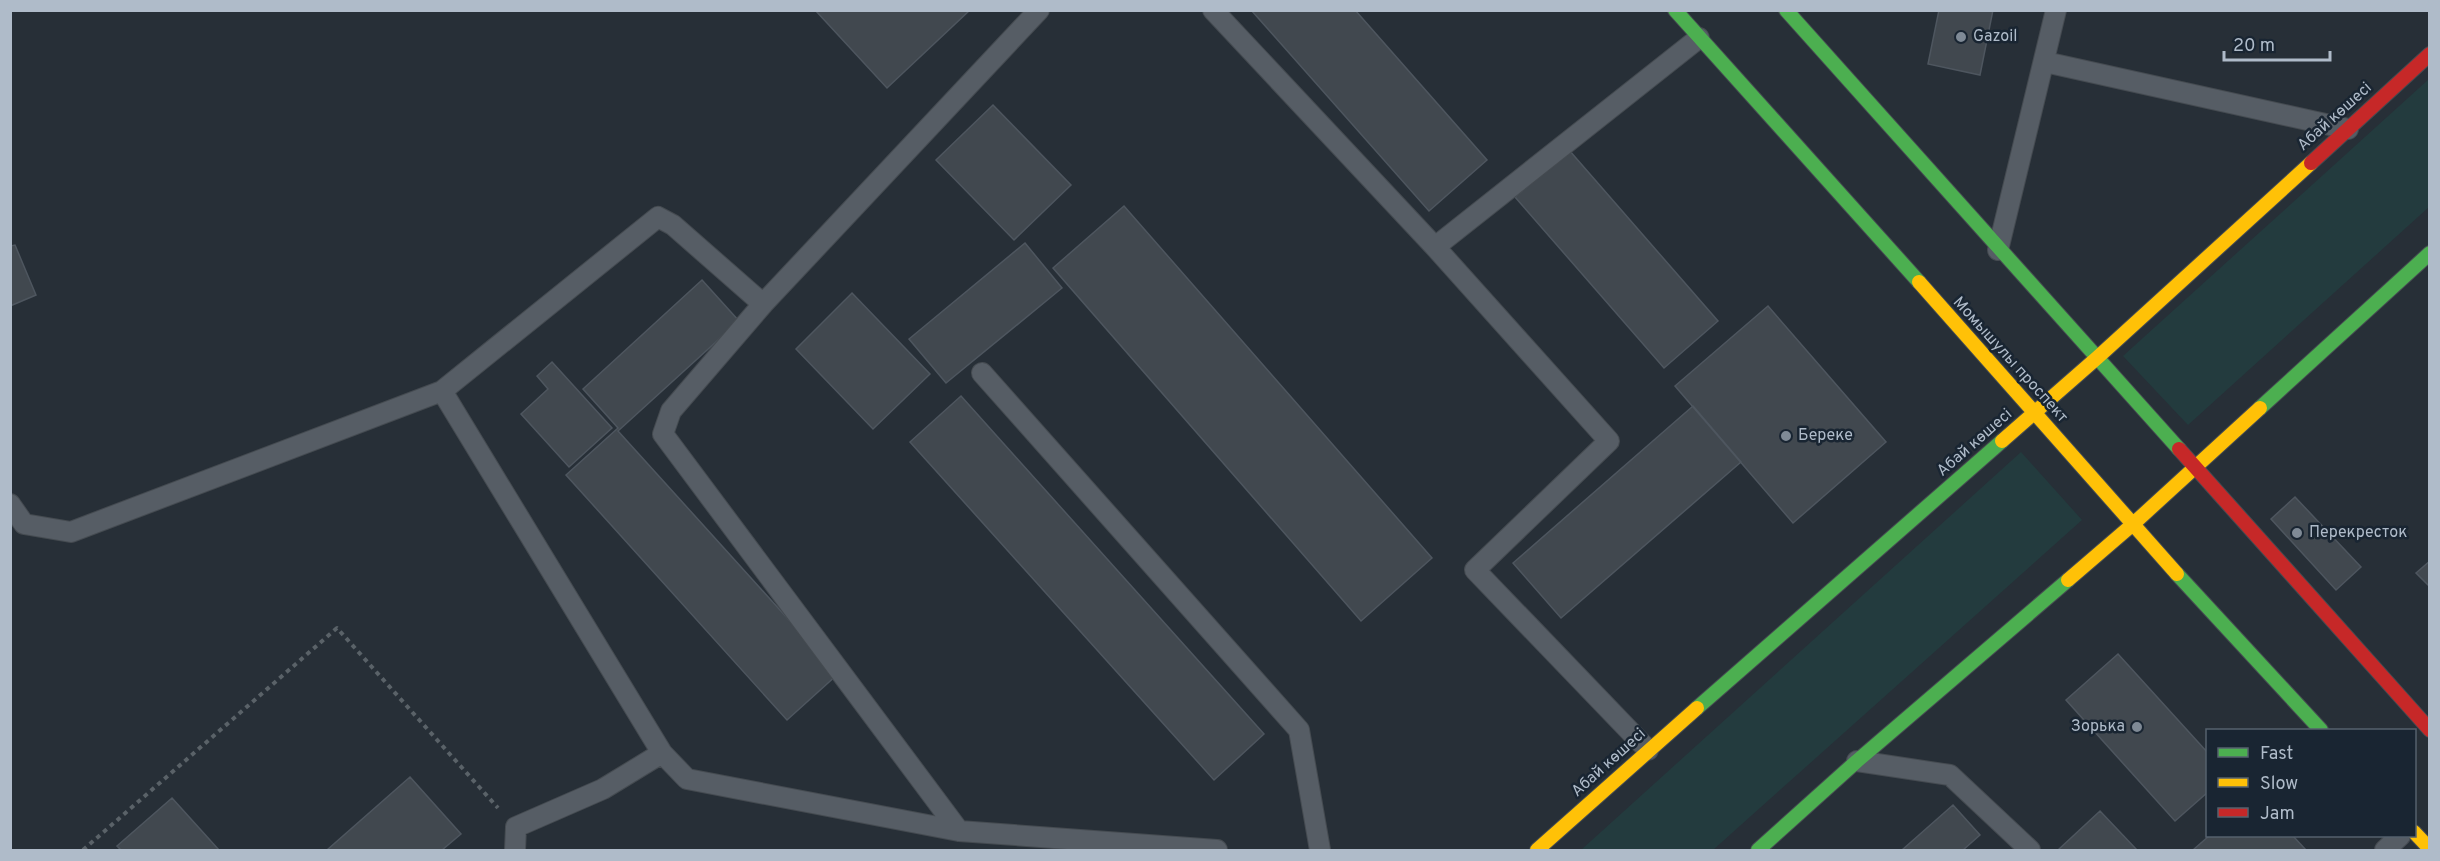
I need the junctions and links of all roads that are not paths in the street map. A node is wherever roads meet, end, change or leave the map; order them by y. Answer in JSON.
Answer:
{"nodes":[{"id":1,"x":1040,"y":10,"type":"edge"},
{"id":2,"x":1213,"y":10,"type":"edge"},
{"id":3,"x":1675,"y":10,"type":"edge"},
{"id":4,"x":1786,"y":10,"type":"edge"},
{"id":5,"x":2056,"y":10,"type":"edge"},
{"id":6,"x":1699,"y":38,"type":"junction"},
{"id":7,"x":2430,"y":54,"type":"edge"},
{"id":8,"x":2045,"y":62,"type":"junction"},
{"id":9,"x":2348,"y":129,"type":"junction"},
{"id":10,"x":1435,"y":248,"type":"junction"},
{"id":11,"x":1998,"y":250,"type":"junction"},
{"id":12,"x":2430,"y":253,"type":"edge"},
{"id":13,"x":763,"y":304,"type":"junction"},
{"id":14,"x":2098,"y":357,"type":"junction"},
{"id":15,"x":982,"y":373,"type":"dead end"},
{"id":16,"x":442,"y":391,"type":"junction"},
{"id":17,"x":2035,"y":412,"type":"junction"},
{"id":18,"x":2195,"y":466,"type":"junction"},
{"id":19,"x":10,"y":504,"type":"edge"},
{"id":20,"x":2132,"y":525,"type":"junction"},
{"id":21,"x":2320,"y":729,"type":"edge"},
{"id":22,"x":2430,"y":730,"type":"edge"},
{"id":23,"x":1648,"y":750,"type":"junction"},
{"id":24,"x":662,"y":753,"type":"junction"},
{"id":25,"x":1857,"y":761,"type":"junction"},
{"id":26,"x":959,"y":831,"type":"junction"},
{"id":27,"x":2416,"y":833,"type":"edge"},
{"id":28,"x":2399,"y":837,"type":"edge"},
{"id":29,"x":2430,"y":849,"type":"edge"},
{"id":30,"x":515,"y":850,"type":"edge"},
{"id":31,"x":1217,"y":850,"type":"edge"},
{"id":32,"x":1320,"y":850,"type":"edge"},
{"id":33,"x":1537,"y":850,"type":"edge"},
{"id":34,"x":1758,"y":850,"type":"edge"},
{"id":35,"x":2030,"y":850,"type":"edge"},
{"id":36,"x":2385,"y":850,"type":"edge"}],
"edges":[{"from":1,"to":13,"type":"lane"},
{"from":2,"to":10,"type":"lane"},
{"from":3,"to":6,"type":"street","name":"Момышулы проспект"},
{"from":4,"to":11,"type":"street"},
{"from":5,"to":8,"type":"lane"},
{"from":6,"to":10,"type":"lane"},
{"from":6,"to":17,"type":"street","name":"Момышулы проспект"},
{"from":7,"to":9,"type":"street","name":"Абай көшесі"},
{"from":8,"to":9,"type":"lane"},
{"from":8,"to":11,"type":"lane"},
{"from":9,"to":14,"type":"street","name":"Абай көшесі"},
{"from":10,"to":23,"type":"lane"},
{"from":11,"to":14,"type":"street"},
{"from":12,"to":18,"type":"street"},
{"from":13,"to":16,"type":"lane"},
{"from":13,"to":26,"type":"lane"},
{"from":14,"to":17,"type":"street","name":"Абай көшесі"},
{"from":14,"to":18,"type":"street"},
{"from":15,"to":32,"type":"lane"},
{"from":16,"to":19,"type":"lane"},
{"from":16,"to":24,"type":"lane"},
{"from":17,"to":20,"type":"street","name":"Момышулы проспект"},
{"from":17,"to":23,"type":"street","name":"Абай көшесі"},
{"from":18,"to":20,"type":"street"},
{"from":18,"to":22,"type":"street"},
{"from":20,"to":21,"type":"street","name":"Момышулы проспект"},
{"from":20,"to":25,"type":"street"},
{"from":23,"to":33,"type":"street","name":"Абай көшесі"},
{"from":24,"to":26,"type":"lane"},
{"from":24,"to":30,"type":"lane"},
{"from":25,"to":34,"type":"street"},
{"from":25,"to":35,"type":"lane"},
{"from":26,"to":31,"type":"lane"},
{"from":27,"to":29,"type":"street"},
{"from":28,"to":36,"type":"lane"}]}
